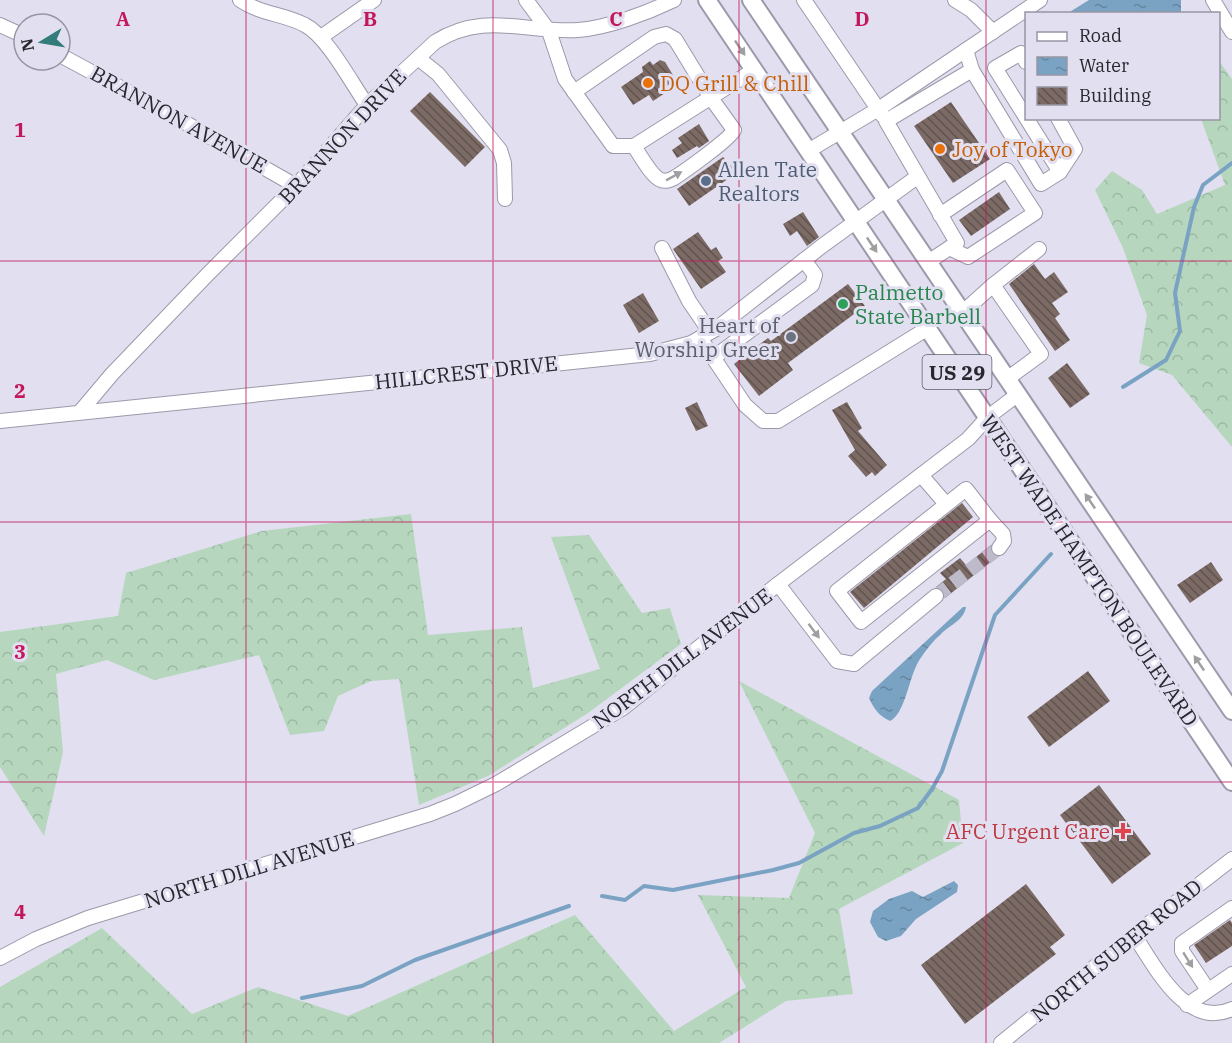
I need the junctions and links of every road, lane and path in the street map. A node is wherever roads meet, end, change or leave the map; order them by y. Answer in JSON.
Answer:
{"nodes":[{"id":1,"x":240,"y":0,"type":"edge"},
{"id":2,"x":374,"y":0,"type":"edge"},
{"id":3,"x":526,"y":0,"type":"edge"},
{"id":4,"x":674,"y":0,"type":"edge"},
{"id":5,"x":707,"y":0,"type":"edge"},
{"id":6,"x":752,"y":0,"type":"edge"},
{"id":7,"x":804,"y":0,"type":"edge"},
{"id":8,"x":1040,"y":0,"type":"edge"},
{"id":9,"x":1214,"y":0,"type":"edge"},
{"id":10,"x":960,"y":1,"type":"edge"},
{"id":11,"x":549,"y":31,"type":"junction"},
{"id":12,"x":993,"y":32,"type":"junction"},
{"id":13,"x":1232,"y":32,"type":"edge"},
{"id":14,"x":321,"y":37,"type":"junction"},
{"id":15,"x":966,"y":50,"type":"junction"},
{"id":16,"x":418,"y":58,"type":"junction"},
{"id":17,"x":1025,"y":60,"type":"edge"},
{"id":18,"x":72,"y":61,"type":"edge"},
{"id":19,"x":754,"y":70,"type":"junction"},
{"id":20,"x":972,"y":70,"type":"junction"},
{"id":21,"x":1008,"y":89,"type":"junction"},
{"id":22,"x":574,"y":92,"type":"junction"},
{"id":23,"x":711,"y":98,"type":"junction"},
{"id":24,"x":989,"y":100,"type":"junction"},
{"id":25,"x":367,"y":105,"type":"junction"},
{"id":26,"x":882,"y":115,"type":"junction"},
{"id":27,"x":1025,"y":117,"type":"edge"},
{"id":28,"x":1027,"y":120,"type":"edge"},
{"id":29,"x":1059,"y":120,"type":"edge"},
{"id":30,"x":840,"y":132,"type":"junction"},
{"id":31,"x":634,"y":146,"type":"junction"},
{"id":32,"x":808,"y":151,"type":"junction"},
{"id":33,"x":1059,"y":172,"type":"junction"},
{"id":34,"x":917,"y":177,"type":"junction"},
{"id":35,"x":296,"y":186,"type":"junction"},
{"id":36,"x":505,"y":199,"type":"dead end"},
{"id":37,"x":885,"y":200,"type":"junction"},
{"id":38,"x":940,"y":215,"type":"junction"},
{"id":39,"x":856,"y":222,"type":"junction"},
{"id":40,"x":662,"y":248,"type":"dead end"},
{"id":41,"x":949,"y":248,"type":"junction"},
{"id":42,"x":1039,"y":249,"type":"dead end"},
{"id":43,"x":804,"y":260,"type":"junction"},
{"id":44,"x":928,"y":262,"type":"junction"},
{"id":45,"x":993,"y":285,"type":"junction"},
{"id":46,"x":963,"y":312,"type":"junction"},
{"id":47,"x":928,"y":328,"type":"junction"},
{"id":48,"x":705,"y":335,"type":"junction"},
{"id":49,"x":713,"y":358,"type":"junction"},
{"id":50,"x":1007,"y":379,"type":"junction"},
{"id":51,"x":1017,"y":394,"type":"junction"},
{"id":52,"x":80,"y":412,"type":"junction"},
{"id":53,"x":988,"y":417,"type":"junction"},
{"id":54,"x":0,"y":422,"type":"edge"},
{"id":55,"x":921,"y":475,"type":"junction"},
{"id":56,"x":946,"y":504,"type":"junction"},
{"id":57,"x":990,"y":520,"type":"junction"},
{"id":58,"x":999,"y":548,"type":"dead end"},
{"id":59,"x":778,"y":584,"type":"junction"},
{"id":60,"x":936,"y":596,"type":"tunnel mouth"},
{"id":61,"x":1229,"y":702,"type":"edge"},
{"id":62,"x":1232,"y":782,"type":"edge"},
{"id":63,"x":1232,"y":859,"type":"edge"},
{"id":64,"x":1232,"y":908,"type":"edge"},
{"id":65,"x":1134,"y":935,"type":"junction"},
{"id":66,"x":0,"y":956,"type":"edge"},
{"id":67,"x":1232,"y":974,"type":"edge"},
{"id":68,"x":1208,"y":990,"type":"junction"},
{"id":69,"x":1187,"y":1005,"type":"junction"},
{"id":70,"x":1232,"y":1009,"type":"edge"},
{"id":71,"x":1001,"y":1043,"type":"edge"}],
"edges":[{"from":1,"to":14,"type":"street"},
{"from":2,"to":14,"type":"street"},
{"from":3,"to":11,"type":"street"},
{"from":4,"to":11,"type":"street","name":"BRANNON DRIVE"},
{"from":5,"to":19,"type":"main road","name":"WEST WADE HAMPTON BOULEVARD","number":"US 29","one_way":true},
{"from":6,"to":30,"type":"main road","name":"WEST WADE HAMPTON BOULEVARD","number":"US 29"},
{"from":7,"to":26,"type":"street"},
{"from":8,"to":12,"type":"street"},
{"from":9,"to":13,"type":"street"},
{"from":10,"to":12,"type":"street"},
{"from":11,"to":16,"type":"street","name":"BRANNON DRIVE"},
{"from":11,"to":22,"type":"street"},
{"from":12,"to":15,"type":"street"},
{"from":14,"to":25,"type":"street"},
{"from":15,"to":20,"type":"street"},
{"from":15,"to":26,"type":"street"},
{"from":16,"to":25,"type":"street","name":"BRANNON DRIVE"},
{"from":16,"to":36,"type":"street"},
{"from":17,"to":21,"type":"street"},
{"from":18,"to":35,"type":"street","name":"BRANNON AVENUE"},
{"from":19,"to":23,"type":"street"},
{"from":19,"to":32,"type":"main road","name":"WEST WADE HAMPTON BOULEVARD","number":"US 29"},
{"from":20,"to":24,"type":"street"},
{"from":20,"to":26,"type":"street"},
{"from":21,"to":24,"type":"street"},
{"from":21,"to":27,"type":"street"},
{"from":22,"to":23,"type":"street"},
{"from":22,"to":31,"type":"street"},
{"from":23,"to":31,"type":"street"},
{"from":31,"to":23,"type":"street","one_way":true},
{"from":24,"to":33,"type":"street"},
{"from":25,"to":35,"type":"street","name":"BRANNON DRIVE"},
{"from":26,"to":30,"type":"street"},
{"from":26,"to":34,"type":"street"},
{"from":28,"to":33,"type":"street"},
{"from":29,"to":33,"type":"street"},
{"from":30,"to":32,"type":"street"},
{"from":30,"to":37,"type":"main road","name":"WEST WADE HAMPTON BOULEVARD","number":"US 29"},
{"from":32,"to":39,"type":"main road","name":"WEST WADE HAMPTON BOULEVARD","number":"US 29"},
{"from":34,"to":37,"type":"street","name":"HILLCREST DRIVE"},
{"from":34,"to":38,"type":"street"},
{"from":35,"to":52,"type":"street","name":"BRANNON DRIVE"},
{"from":37,"to":39,"type":"street","name":"HILLCREST DRIVE"},
{"from":37,"to":44,"type":"main road","name":"WEST WADE HAMPTON BOULEVARD","number":"US 29"},
{"from":38,"to":41,"type":"street"},
{"from":38,"to":41,"type":"street"},
{"from":39,"to":43,"type":"street","name":"HILLCREST DRIVE"},
{"from":39,"to":47,"type":"main road","name":"WEST WADE HAMPTON BOULEVARD","number":"US 29","one_way":true},
{"from":40,"to":48,"type":"street"},
{"from":41,"to":44,"type":"street"},
{"from":42,"to":45,"type":"street"},
{"from":43,"to":48,"type":"street","name":"HILLCREST DRIVE"},
{"from":43,"to":49,"type":"street"},
{"from":44,"to":46,"type":"main road","name":"WEST WADE HAMPTON BOULEVARD","number":"US 29"},
{"from":45,"to":46,"type":"street"},
{"from":45,"to":50,"type":"street"},
{"from":46,"to":50,"type":"main road","name":"WEST WADE HAMPTON BOULEVARD","number":"US 29"},
{"from":47,"to":49,"type":"street"},
{"from":47,"to":53,"type":"main road","name":"WEST WADE HAMPTON BOULEVARD","number":"US 29"},
{"from":48,"to":49,"type":"street"},
{"from":48,"to":52,"type":"street","name":"HILLCREST DRIVE"},
{"from":50,"to":51,"type":"main road","name":"WEST WADE HAMPTON BOULEVARD","number":"US 29"},
{"from":51,"to":53,"type":"street","name":"NORTH DILL AVENUE"},
{"from":61,"to":51,"type":"main road","name":"WEST WADE HAMPTON BOULEVARD","number":"US 29","one_way":true},
{"from":52,"to":54,"type":"street","name":"HILLCREST DRIVE"},
{"from":53,"to":55,"type":"street","name":"NORTH DILL AVENUE"},
{"from":53,"to":62,"type":"main road","name":"WEST WADE HAMPTON BOULEVARD","number":"US 29"},
{"from":55,"to":56,"type":"street"},
{"from":55,"to":59,"type":"street","name":"NORTH DILL AVENUE"},
{"from":56,"to":57,"type":"street"},
{"from":56,"to":57,"type":"street"},
{"from":57,"to":58,"type":"street"},
{"from":59,"to":60,"type":"street","one_way":true},
{"from":59,"to":66,"type":"street","name":"NORTH DILL AVENUE"},
{"from":63,"to":65,"type":"street","name":"NORTH SUBER ROAD"},
{"from":64,"to":68,"type":"street","one_way":true},
{"from":65,"to":69,"type":"street"},
{"from":65,"to":71,"type":"street","name":"NORTH SUBER ROAD"},
{"from":67,"to":68,"type":"street"},
{"from":68,"to":69,"type":"street"},
{"from":69,"to":70,"type":"street"}]}
